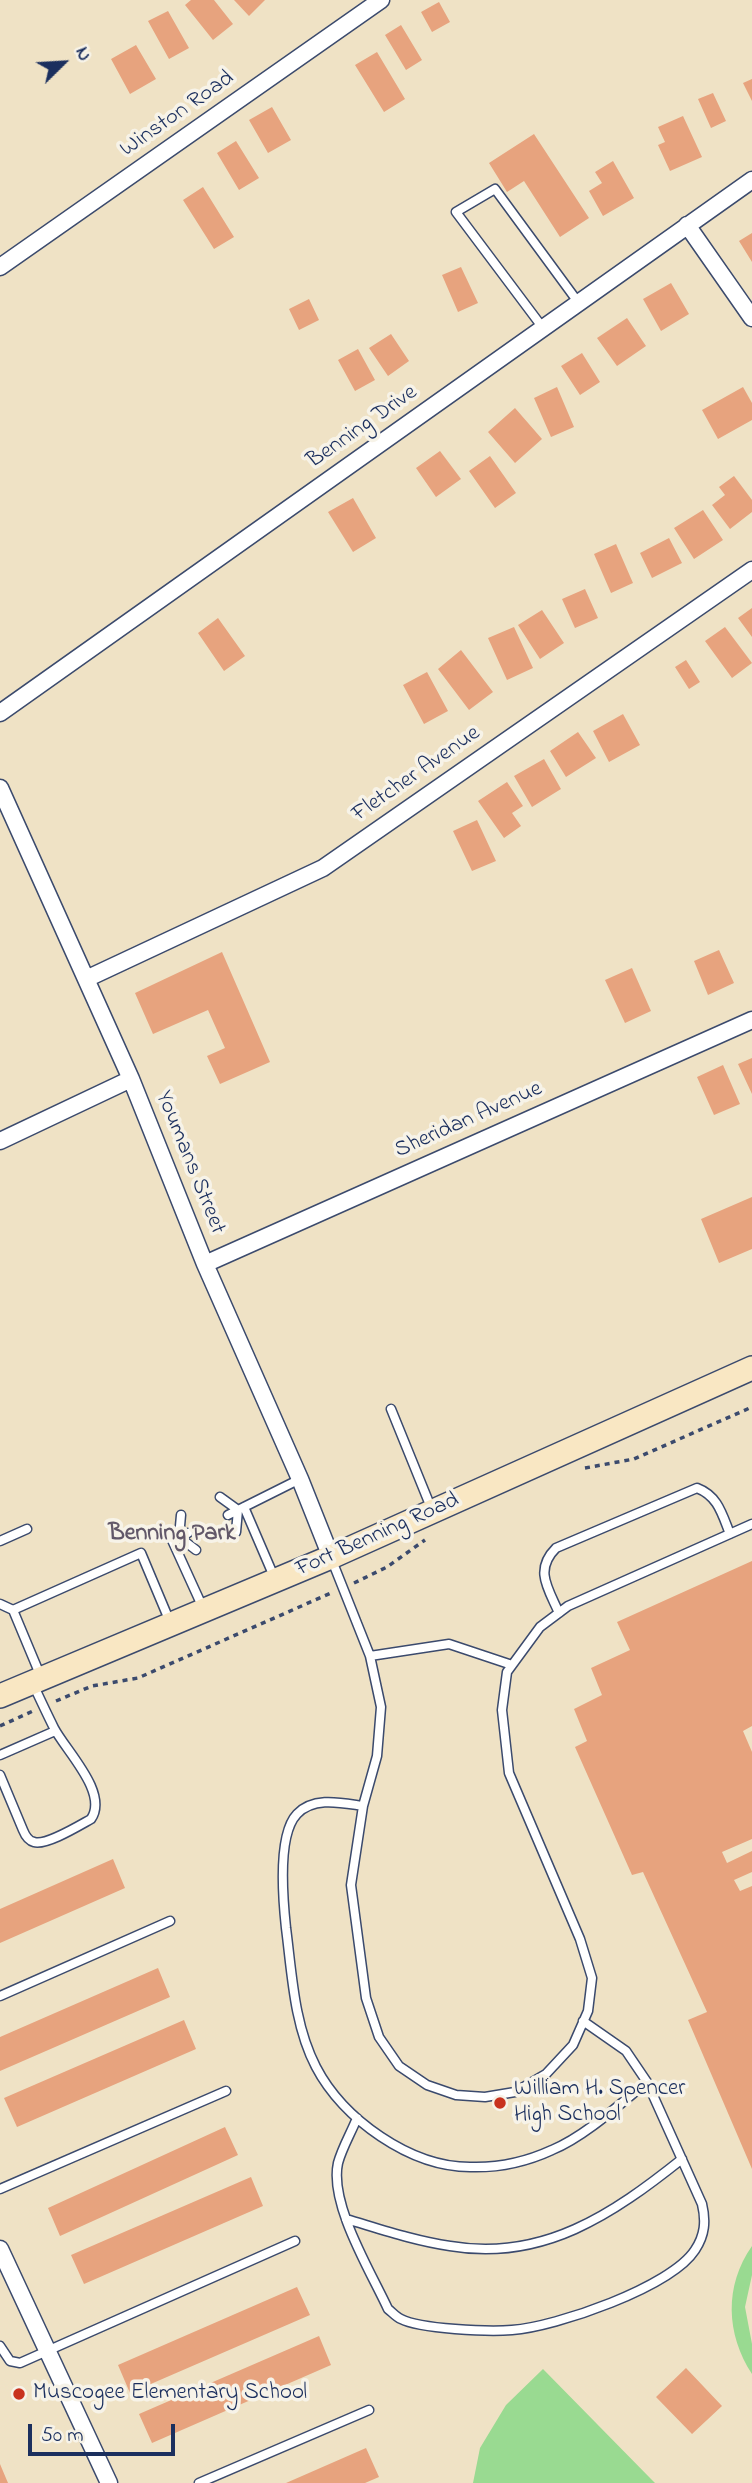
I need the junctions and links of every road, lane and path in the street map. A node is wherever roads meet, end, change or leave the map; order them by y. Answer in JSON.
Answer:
{"nodes":[{"id":1,"x":381,"y":0,"type":"edge"},
{"id":2,"x":752,"y":180,"type":"edge"},
{"id":3,"x":687,"y":225,"type":"junction"},
{"id":4,"x":0,"y":267,"type":"edge"},
{"id":5,"x":578,"y":302,"type":"junction"},
{"id":6,"x":752,"y":318,"type":"edge"},
{"id":7,"x":543,"y":328,"type":"junction"},
{"id":8,"x":752,"y":570,"type":"edge"},
{"id":9,"x":0,"y":713,"type":"edge"},
{"id":10,"x":0,"y":788,"type":"edge"},
{"id":11,"x":86,"y":979,"type":"junction"},
{"id":12,"x":752,"y":1020,"type":"edge"},
{"id":13,"x":131,"y":1079,"type":"junction"},
{"id":14,"x":0,"y":1141,"type":"edge"},
{"id":15,"x":205,"y":1264,"type":"junction"},
{"id":16,"x":752,"y":1368,"type":"edge"},
{"id":17,"x":752,"y":1407,"type":"edge"},
{"id":18,"x":391,"y":1409,"type":"dead end"},
{"id":19,"x":576,"y":1471,"type":"dead end"},
{"id":20,"x":300,"y":1479,"type":"junction"},
{"id":21,"x":220,"y":1497,"type":"dead end"},
{"id":22,"x":241,"y":1509,"type":"junction"},
{"id":23,"x":433,"y":1512,"type":"junction"},
{"id":24,"x":181,"y":1515,"type":"dead end"},
{"id":25,"x":228,"y":1515,"type":"dead end"},
{"id":26,"x":752,"y":1524,"type":"edge"},
{"id":27,"x":27,"y":1529,"type":"dead end"},
{"id":28,"x":236,"y":1532,"type":"dead end"},
{"id":29,"x":730,"y":1534,"type":"junction"},
{"id":30,"x":183,"y":1535,"type":"junction"},
{"id":31,"x":430,"y":1537,"type":"dead end"},
{"id":32,"x":0,"y":1541,"type":"edge"},
{"id":33,"x":196,"y":1550,"type":"dead end"},
{"id":34,"x":331,"y":1557,"type":"junction"},
{"id":35,"x":276,"y":1581,"type":"junction"},
{"id":36,"x":343,"y":1588,"type":"junction"},
{"id":37,"x":0,"y":1604,"type":"edge"},
{"id":38,"x":13,"y":1610,"type":"junction"},
{"id":39,"x":204,"y":1611,"type":"junction"},
{"id":40,"x":559,"y":1613,"type":"junction"},
{"id":41,"x":171,"y":1625,"type":"junction"},
{"id":42,"x":370,"y":1656,"type":"junction"},
{"id":43,"x":512,"y":1665,"type":"junction"},
{"id":44,"x":37,"y":1679,"type":"junction"},
{"id":45,"x":0,"y":1696,"type":"edge"},
{"id":46,"x":44,"y":1707,"type":"junction"},
{"id":47,"x":0,"y":1726,"type":"edge"},
{"id":48,"x":55,"y":1731,"type":"junction"},
{"id":49,"x":0,"y":1755,"type":"edge"},
{"id":50,"x":0,"y":1775,"type":"edge"},
{"id":51,"x":363,"y":1806,"type":"junction"},
{"id":52,"x":170,"y":1921,"type":"dead end"},
{"id":53,"x":0,"y":1996,"type":"edge"},
{"id":54,"x":583,"y":2021,"type":"junction"},
{"id":55,"x":647,"y":2082,"type":"junction"},
{"id":56,"x":226,"y":2091,"type":"dead end"},
{"id":57,"x":356,"y":2118,"type":"junction"},
{"id":58,"x":682,"y":2159,"type":"junction"},
{"id":59,"x":0,"y":2189,"type":"edge"},
{"id":60,"x":346,"y":2219,"type":"junction"},
{"id":61,"x":295,"y":2241,"type":"dead end"},
{"id":62,"x":0,"y":2249,"type":"edge"},
{"id":63,"x":0,"y":2346,"type":"edge"},
{"id":64,"x":46,"y":2351,"type":"junction"},
{"id":65,"x":369,"y":2410,"type":"dead end"},
{"id":66,"x":109,"y":2483,"type":"edge"},
{"id":67,"x":199,"y":2483,"type":"edge"}],
"edges":[{"from":1,"to":4,"type":"street","name":"Winston Road"},
{"from":2,"to":3,"type":"street","name":"Benning Drive"},
{"from":3,"to":5,"type":"street","name":"Benning Drive"},
{"from":3,"to":6,"type":"street"},
{"from":5,"to":7,"type":"street","name":"Benning Drive"},
{"from":5,"to":7,"type":"lane"},
{"from":7,"to":9,"type":"street","name":"Benning Drive"},
{"from":8,"to":11,"type":"street","name":"Fletcher Avenue"},
{"from":10,"to":11,"type":"street","name":"Youmans Street"},
{"from":11,"to":13,"type":"street","name":"Youmans Street"},
{"from":12,"to":15,"type":"street","name":"Sheridan Avenue"},
{"from":13,"to":14,"type":"street"},
{"from":13,"to":15,"type":"street","name":"Youmans Street"},
{"from":15,"to":20,"type":"street","name":"Youmans Street"},
{"from":16,"to":23,"type":"street","name":"Fort Benning Road"},
{"from":17,"to":19,"type":"path"},
{"from":18,"to":23,"type":"lane"},
{"from":20,"to":22,"type":"lane"},
{"from":20,"to":34,"type":"street","name":"Youmans Street"},
{"from":21,"to":22,"type":"lane"},
{"from":22,"to":25,"type":"lane"},
{"from":22,"to":28,"type":"lane"},
{"from":22,"to":35,"type":"lane"},
{"from":23,"to":34,"type":"street","name":"Fort Benning Road"},
{"from":24,"to":30,"type":"lane"},
{"from":26,"to":29,"type":"lane"},
{"from":27,"to":32,"type":"lane"},
{"from":29,"to":40,"type":"lane"},
{"from":29,"to":40,"type":"lane"},
{"from":30,"to":33,"type":"lane"},
{"from":30,"to":39,"type":"lane"},
{"from":31,"to":36,"type":"path"},
{"from":34,"to":35,"type":"street","name":"Fort Benning Road"},
{"from":34,"to":36,"type":"lane"},
{"from":35,"to":39,"type":"street","name":"Fort Benning Road"},
{"from":36,"to":42,"type":"lane"},
{"from":36,"to":46,"type":"path"},
{"from":37,"to":38,"type":"lane"},
{"from":38,"to":41,"type":"lane"},
{"from":38,"to":44,"type":"lane"},
{"from":39,"to":41,"type":"street","name":"Fort Benning Road"},
{"from":40,"to":43,"type":"lane"},
{"from":41,"to":44,"type":"street","name":"Fort Benning Road"},
{"from":42,"to":43,"type":"lane"},
{"from":42,"to":51,"type":"lane"},
{"from":43,"to":54,"type":"lane"},
{"from":44,"to":45,"type":"street","name":"Fort Benning Road"},
{"from":44,"to":46,"type":"lane"},
{"from":46,"to":47,"type":"path"},
{"from":46,"to":48,"type":"lane"},
{"from":48,"to":49,"type":"lane"},
{"from":48,"to":50,"type":"lane"},
{"from":51,"to":54,"type":"lane"},
{"from":51,"to":57,"type":"lane"},
{"from":52,"to":53,"type":"lane"},
{"from":54,"to":55,"type":"lane"},
{"from":55,"to":57,"type":"lane"},
{"from":55,"to":58,"type":"lane"},
{"from":56,"to":59,"type":"lane"},
{"from":57,"to":60,"type":"lane"},
{"from":58,"to":60,"type":"lane"},
{"from":58,"to":60,"type":"lane"},
{"from":61,"to":64,"type":"lane"},
{"from":62,"to":64,"type":"street"},
{"from":63,"to":64,"type":"lane"},
{"from":64,"to":66,"type":"street"},
{"from":65,"to":67,"type":"lane"}]}
